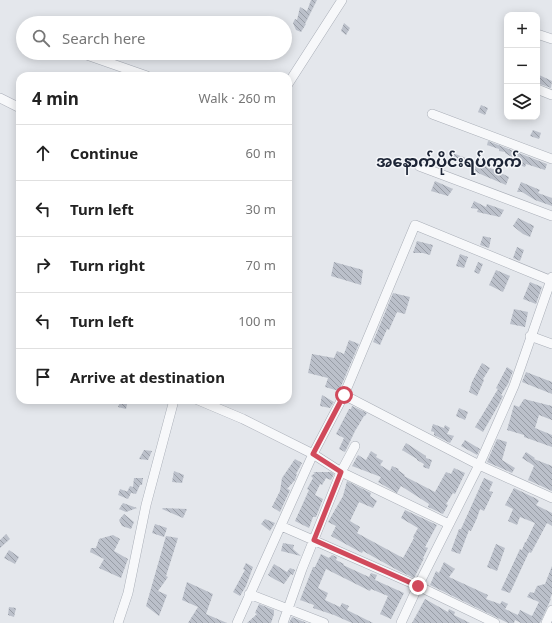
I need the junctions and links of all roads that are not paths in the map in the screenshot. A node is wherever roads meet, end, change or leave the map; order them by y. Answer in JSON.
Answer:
{"nodes":[{"id":1,"x":342,"y":0,"type":"edge"},
{"id":2,"x":540,"y":35,"type":"edge"},
{"id":3,"x":552,"y":39,"type":"edge"},
{"id":4,"x":101,"y":60,"type":"edge"},
{"id":5,"x":136,"y":72,"type":"edge"},
{"id":6,"x":292,"y":78,"type":"edge"},
{"id":7,"x":540,"y":90,"type":"edge"},
{"id":8,"x":552,"y":95,"type":"edge"},
{"id":9,"x":0,"y":98,"type":"edge"},
{"id":10,"x":16,"y":106,"type":"edge"},
{"id":11,"x":432,"y":114,"type":"dead end"},
{"id":12,"x":552,"y":159,"type":"edge"},
{"id":13,"x":419,"y":166,"type":"dead end"},
{"id":14,"x":552,"y":216,"type":"edge"},
{"id":15,"x":552,"y":279,"type":"edge"},
{"id":16,"x":530,"y":336,"type":"junction"},
{"id":17,"x":552,"y":344,"type":"edge"},
{"id":18,"x":344,"y":395,"type":"junction"},
{"id":19,"x":173,"y":404,"type":"edge"},
{"id":20,"x":207,"y":404,"type":"edge"},
{"id":21,"x":355,"y":446,"type":"dead end"},
{"id":22,"x":313,"y":454,"type":"junction"},
{"id":23,"x":479,"y":465,"type":"junction"},
{"id":24,"x":341,"y":472,"type":"junction"},
{"id":25,"x":552,"y":498,"type":"edge"},
{"id":26,"x":449,"y":524,"type":"junction"},
{"id":27,"x":281,"y":526,"type":"junction"},
{"id":28,"x":314,"y":540,"type":"junction"},
{"id":29,"x":418,"y":586,"type":"junction"},
{"id":30,"x":249,"y":594,"type":"junction"},
{"id":31,"x":288,"y":609,"type":"junction"},
{"id":32,"x":552,"y":610,"type":"edge"},
{"id":33,"x":118,"y":623,"type":"edge"},
{"id":34,"x":237,"y":623,"type":"edge"},
{"id":35,"x":283,"y":623,"type":"edge"},
{"id":36,"x":324,"y":623,"type":"edge"},
{"id":37,"x":401,"y":623,"type":"edge"},
{"id":38,"x":495,"y":623,"type":"edge"},
{"id":39,"x":546,"y":623,"type":"edge"}],
"edges":[{"from":1,"to":6,"type":"street"},
{"from":2,"to":3,"type":"street"},
{"from":4,"to":5,"type":"street"},
{"from":7,"to":8,"type":"street"},
{"from":9,"to":10,"type":"street"},
{"from":11,"to":12,"type":"street"},
{"from":13,"to":14,"type":"street"},
{"from":15,"to":16,"type":"street"},
{"from":15,"to":18,"type":"street"},
{"from":16,"to":17,"type":"street"},
{"from":16,"to":23,"type":"street"},
{"from":18,"to":22,"type":"street"},
{"from":18,"to":23,"type":"street"},
{"from":19,"to":33,"type":"street"},
{"from":20,"to":22,"type":"street"},
{"from":21,"to":24,"type":"street"},
{"from":22,"to":24,"type":"street"},
{"from":22,"to":27,"type":"street"},
{"from":23,"to":25,"type":"street"},
{"from":23,"to":26,"type":"street"},
{"from":24,"to":26,"type":"street"},
{"from":24,"to":28,"type":"street"},
{"from":26,"to":29,"type":"street"},
{"from":27,"to":28,"type":"street"},
{"from":27,"to":30,"type":"street"},
{"from":28,"to":29,"type":"street"},
{"from":28,"to":31,"type":"street"},
{"from":29,"to":37,"type":"street"},
{"from":29,"to":38,"type":"street"},
{"from":30,"to":31,"type":"street"},
{"from":30,"to":34,"type":"street"},
{"from":31,"to":35,"type":"street"},
{"from":31,"to":36,"type":"street"},
{"from":32,"to":39,"type":"street"}]}
